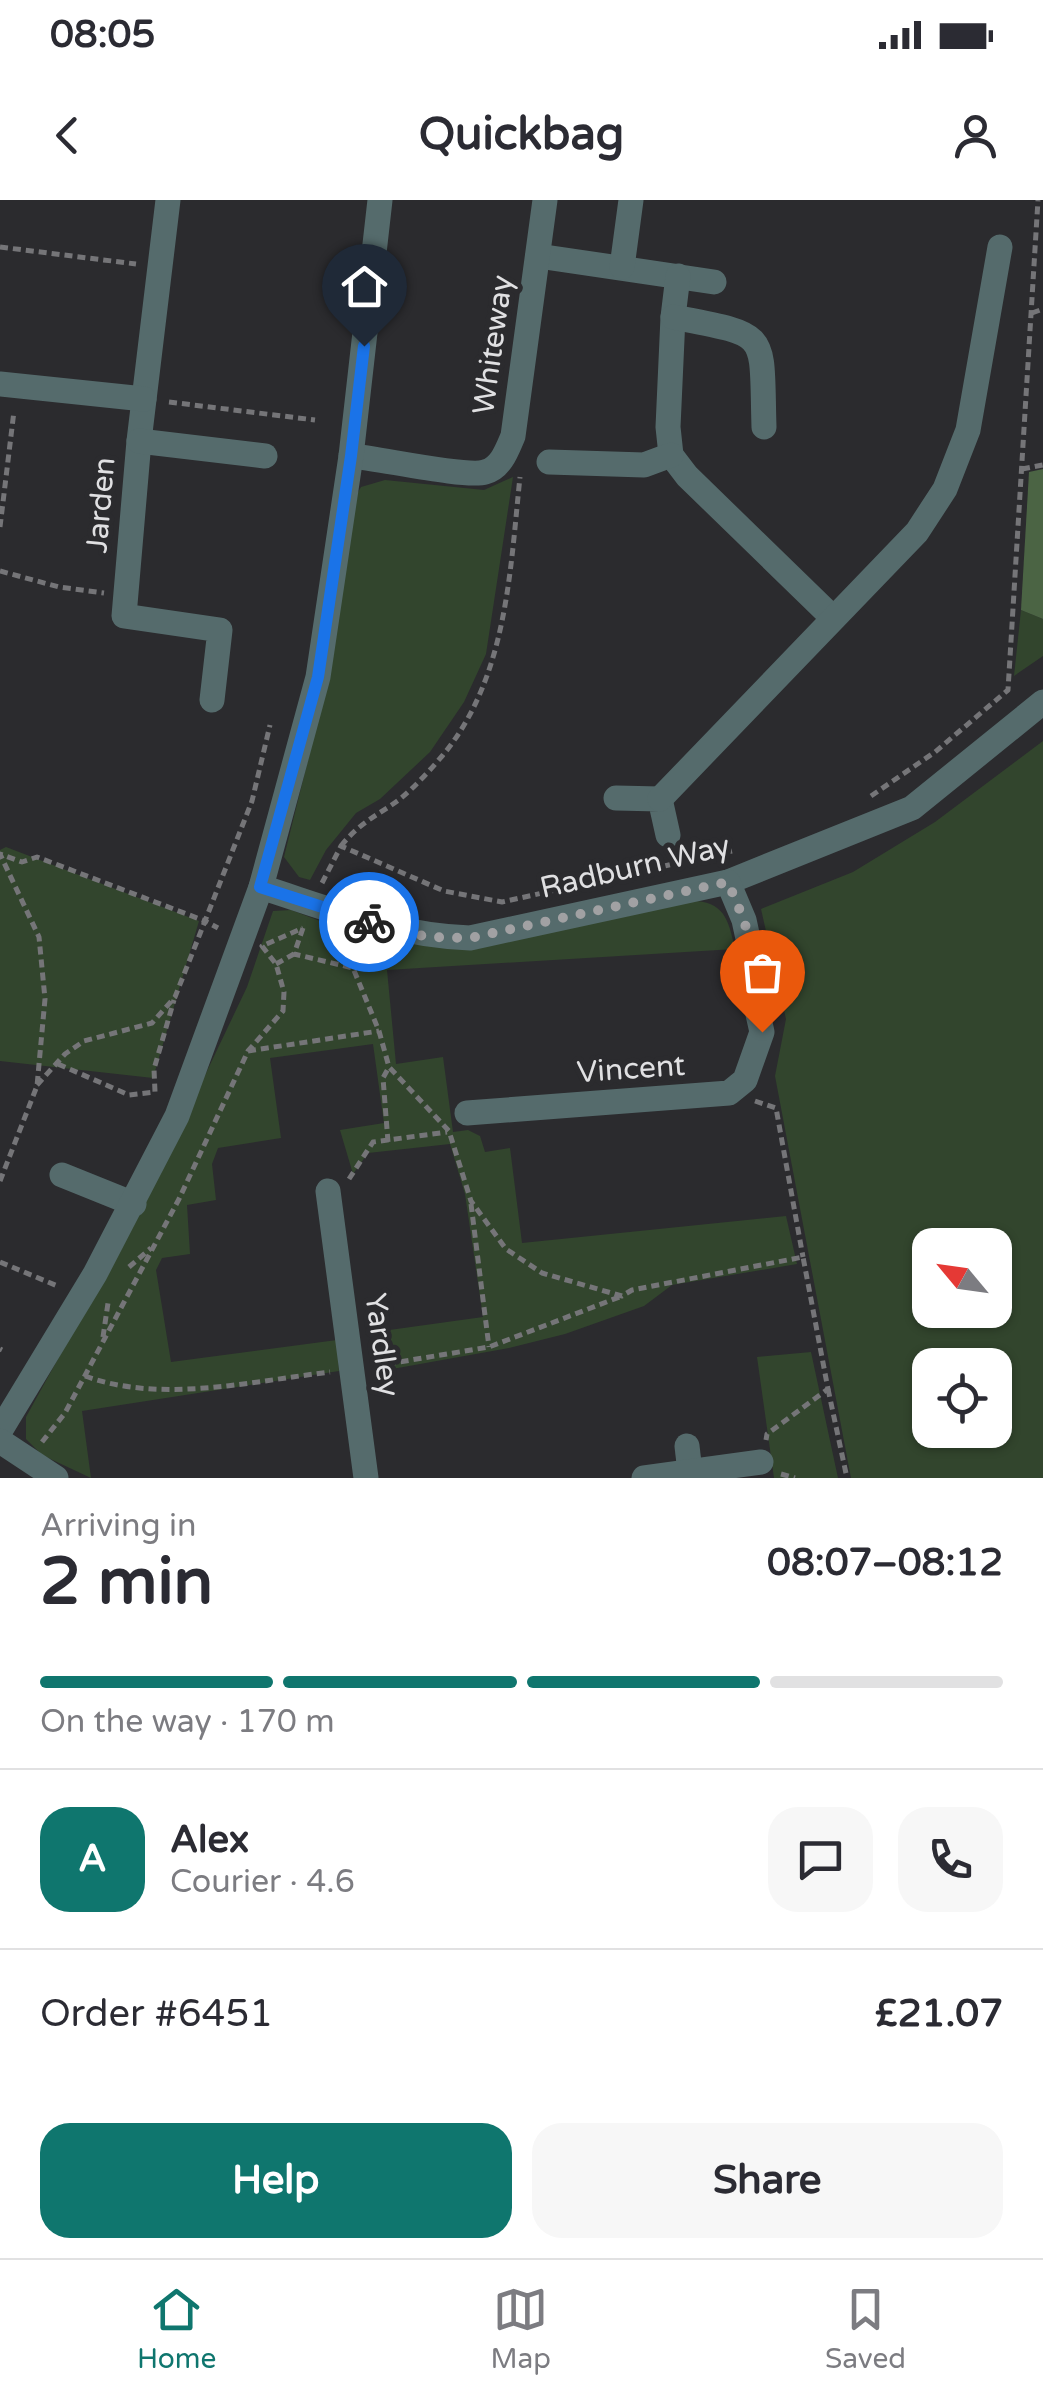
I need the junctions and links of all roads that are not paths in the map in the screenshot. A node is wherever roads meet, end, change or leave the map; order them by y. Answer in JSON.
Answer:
{"nodes":[{"id":1,"x":168,"y":200,"type":"edge"},
{"id":2,"x":380,"y":200,"type":"edge"},
{"id":3,"x":545,"y":200,"type":"edge"},
{"id":4,"x":631,"y":200,"type":"edge"},
{"id":5,"x":1000,"y":248,"type":"dead end"},
{"id":6,"x":538,"y":256,"type":"junction"},
{"id":7,"x":622,"y":267,"type":"junction"},
{"id":8,"x":678,"y":276,"type":"junction"},
{"id":9,"x":714,"y":282,"type":"dead end"},
{"id":10,"x":673,"y":317,"type":"junction"},
{"id":11,"x":8,"y":385,"type":"edge"},
{"id":12,"x":144,"y":399,"type":"junction"},
{"id":13,"x":764,"y":428,"type":"dead end"},
{"id":14,"x":139,"y":441,"type":"junction"},
{"id":15,"x":672,"y":455,"type":"junction"},
{"id":16,"x":266,"y":456,"type":"dead end"},
{"id":17,"x":351,"y":456,"type":"junction"},
{"id":18,"x":549,"y":462,"type":"dead end"},
{"id":19,"x":833,"y":618,"type":"junction"},
{"id":20,"x":212,"y":700,"type":"dead end"},
{"id":21,"x":1043,"y":702,"type":"edge"},
{"id":22,"x":616,"y":798,"type":"dead end"},
{"id":23,"x":660,"y":799,"type":"junction"},
{"id":24,"x":668,"y":835,"type":"dead end"},
{"id":25,"x":728,"y":882,"type":"junction"},
{"id":26,"x":260,"y":887,"type":"junction"},
{"id":27,"x":475,"y":1122,"type":"road end"},
{"id":28,"x":62,"y":1175,"type":"dead end"},
{"id":29,"x":328,"y":1191,"type":"road end"},
{"id":30,"x":134,"y":1204,"type":"junction"},
{"id":31,"x":0,"y":1431,"type":"edge"},
{"id":32,"x":0,"y":1441,"type":"edge"},
{"id":33,"x":762,"y":1462,"type":"road end"},
{"id":34,"x":56,"y":1478,"type":"edge"},
{"id":35,"x":366,"y":1478,"type":"edge"},
{"id":36,"x":644,"y":1478,"type":"edge"}],
"edges":[{"from":1,"to":12,"type":"street","name":"Jarden"},
{"from":2,"to":17,"type":"street"},
{"from":3,"to":6,"type":"street","name":"Whiteway"},
{"from":4,"to":7,"type":"street"},
{"from":5,"to":19,"type":"street"},
{"from":6,"to":7,"type":"street"},
{"from":6,"to":17,"type":"street","name":"Whiteway"},
{"from":7,"to":8,"type":"street"},
{"from":8,"to":9,"type":"street"},
{"from":8,"to":10,"type":"street"},
{"from":10,"to":13,"type":"street"},
{"from":10,"to":15,"type":"street"},
{"from":11,"to":12,"type":"street"},
{"from":12,"to":14,"type":"street","name":"Jarden"},
{"from":14,"to":16,"type":"street"},
{"from":14,"to":20,"type":"street","name":"Jarden"},
{"from":15,"to":18,"type":"street"},
{"from":15,"to":19,"type":"street"},
{"from":17,"to":26,"type":"street"},
{"from":19,"to":23,"type":"street"},
{"from":21,"to":25,"type":"street","name":"Radburn Way"},
{"from":22,"to":23,"type":"street"},
{"from":23,"to":24,"type":"street"},
{"from":25,"to":26,"type":"street","name":"Radburn Way"},
{"from":25,"to":27,"type":"street","name":"Vincent"},
{"from":26,"to":30,"type":"street"},
{"from":28,"to":30,"type":"street"},
{"from":29,"to":35,"type":"street","name":"Yardley"},
{"from":30,"to":31,"type":"street"},
{"from":32,"to":34,"type":"street"},
{"from":33,"to":36,"type":"street"}]}
